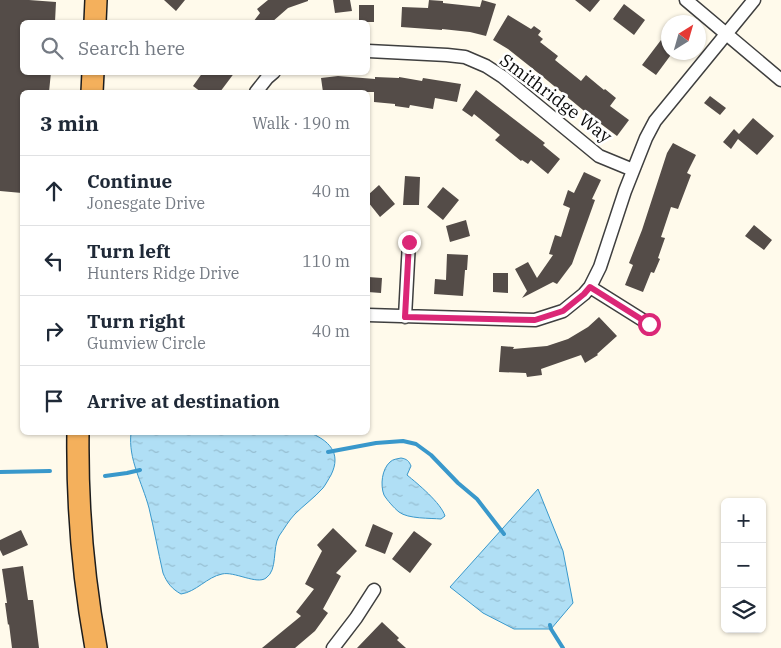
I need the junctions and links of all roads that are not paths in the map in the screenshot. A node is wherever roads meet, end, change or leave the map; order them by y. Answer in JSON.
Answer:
{"nodes":[{"id":1,"x":96,"y":0,"type":"edge"},
{"id":2,"x":686,"y":0,"type":"edge"},
{"id":3,"x":754,"y":0,"type":"edge"},
{"id":4,"x":95,"y":20,"type":"edge"},
{"id":5,"x":727,"y":34,"type":"junction"},
{"id":6,"x":370,"y":51,"type":"edge"},
{"id":7,"x":93,"y":75,"type":"edge"},
{"id":8,"x":270,"y":75,"type":"edge"},
{"id":9,"x":781,"y":80,"type":"edge"},
{"id":10,"x":92,"y":90,"type":"edge"},
{"id":11,"x":258,"y":90,"type":"edge"},
{"id":12,"x":633,"y":170,"type":"junction"},
{"id":13,"x":409,"y":242,"type":"dead end"},
{"id":14,"x":590,"y":287,"type":"junction"},
{"id":15,"x":370,"y":316,"type":"edge"},
{"id":16,"x":405,"y":317,"type":"junction"},
{"id":17,"x":649,"y":324,"type":"dead end"},
{"id":18,"x":78,"y":435,"type":"edge"},
{"id":19,"x":374,"y":590,"type":"dead end"},
{"id":20,"x":96,"y":648,"type":"edge"},
{"id":21,"x":333,"y":648,"type":"edge"}],
"edges":[{"from":1,"to":4,"type":"highway"},
{"from":2,"to":5,"type":"street"},
{"from":3,"to":5,"type":"street"},
{"from":5,"to":9,"type":"street"},
{"from":5,"to":12,"type":"street"},
{"from":6,"to":12,"type":"street","name":"Smithridge Way"},
{"from":7,"to":10,"type":"highway"},
{"from":8,"to":11,"type":"street"},
{"from":12,"to":14,"type":"street"},
{"from":13,"to":16,"type":"street"},
{"from":14,"to":16,"type":"street"},
{"from":14,"to":17,"type":"street"},
{"from":15,"to":16,"type":"street"},
{"from":18,"to":20,"type":"highway"},
{"from":19,"to":21,"type":"street"}]}
